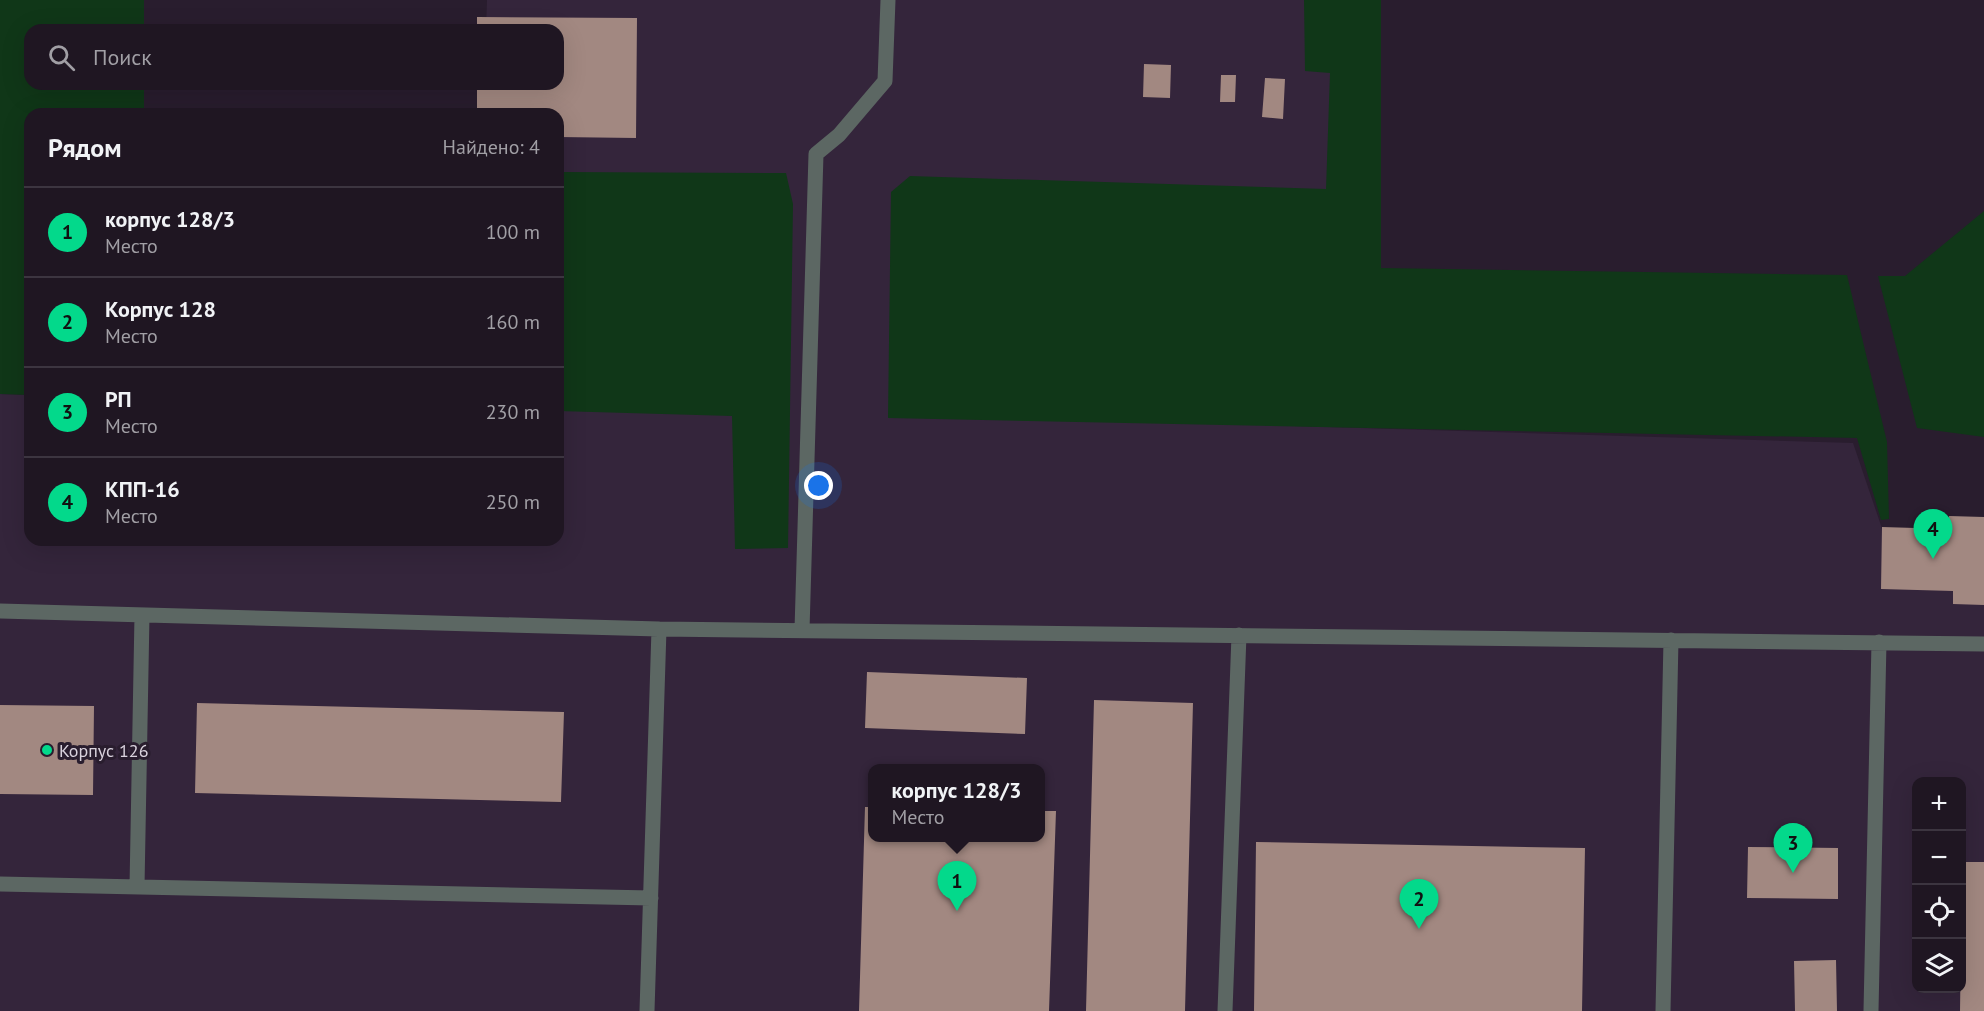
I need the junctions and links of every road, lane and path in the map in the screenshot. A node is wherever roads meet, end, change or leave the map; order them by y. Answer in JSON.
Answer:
{"nodes":[{"id":1,"x":888,"y":0,"type":"edge"},
{"id":2,"x":0,"y":611,"type":"edge"},
{"id":3,"x":142,"y":615,"type":"junction"},
{"id":4,"x":659,"y":629,"type":"junction"},
{"id":5,"x":802,"y":630,"type":"junction"},
{"id":6,"x":1239,"y":635,"type":"junction"},
{"id":7,"x":1671,"y":640,"type":"junction"},
{"id":8,"x":1879,"y":642,"type":"junction"},
{"id":9,"x":1984,"y":644,"type":"edge"},
{"id":10,"x":0,"y":884,"type":"edge"},
{"id":11,"x":137,"y":887,"type":"junction"},
{"id":12,"x":651,"y":898,"type":"junction"},
{"id":13,"x":647,"y":1011,"type":"edge"},
{"id":14,"x":1225,"y":1011,"type":"edge"},
{"id":15,"x":1663,"y":1011,"type":"edge"},
{"id":16,"x":1871,"y":1011,"type":"edge"}],
"edges":[{"from":1,"to":5,"type":"lane"},
{"from":2,"to":3,"type":"lane"},
{"from":3,"to":4,"type":"lane"},
{"from":3,"to":11,"type":"lane"},
{"from":4,"to":5,"type":"lane"},
{"from":4,"to":12,"type":"lane"},
{"from":5,"to":6,"type":"lane"},
{"from":6,"to":7,"type":"lane"},
{"from":6,"to":14,"type":"lane"},
{"from":7,"to":8,"type":"lane"},
{"from":7,"to":15,"type":"lane"},
{"from":8,"to":9,"type":"lane"},
{"from":8,"to":16,"type":"lane"},
{"from":10,"to":11,"type":"lane"},
{"from":11,"to":12,"type":"lane"},
{"from":12,"to":13,"type":"lane"}]}
